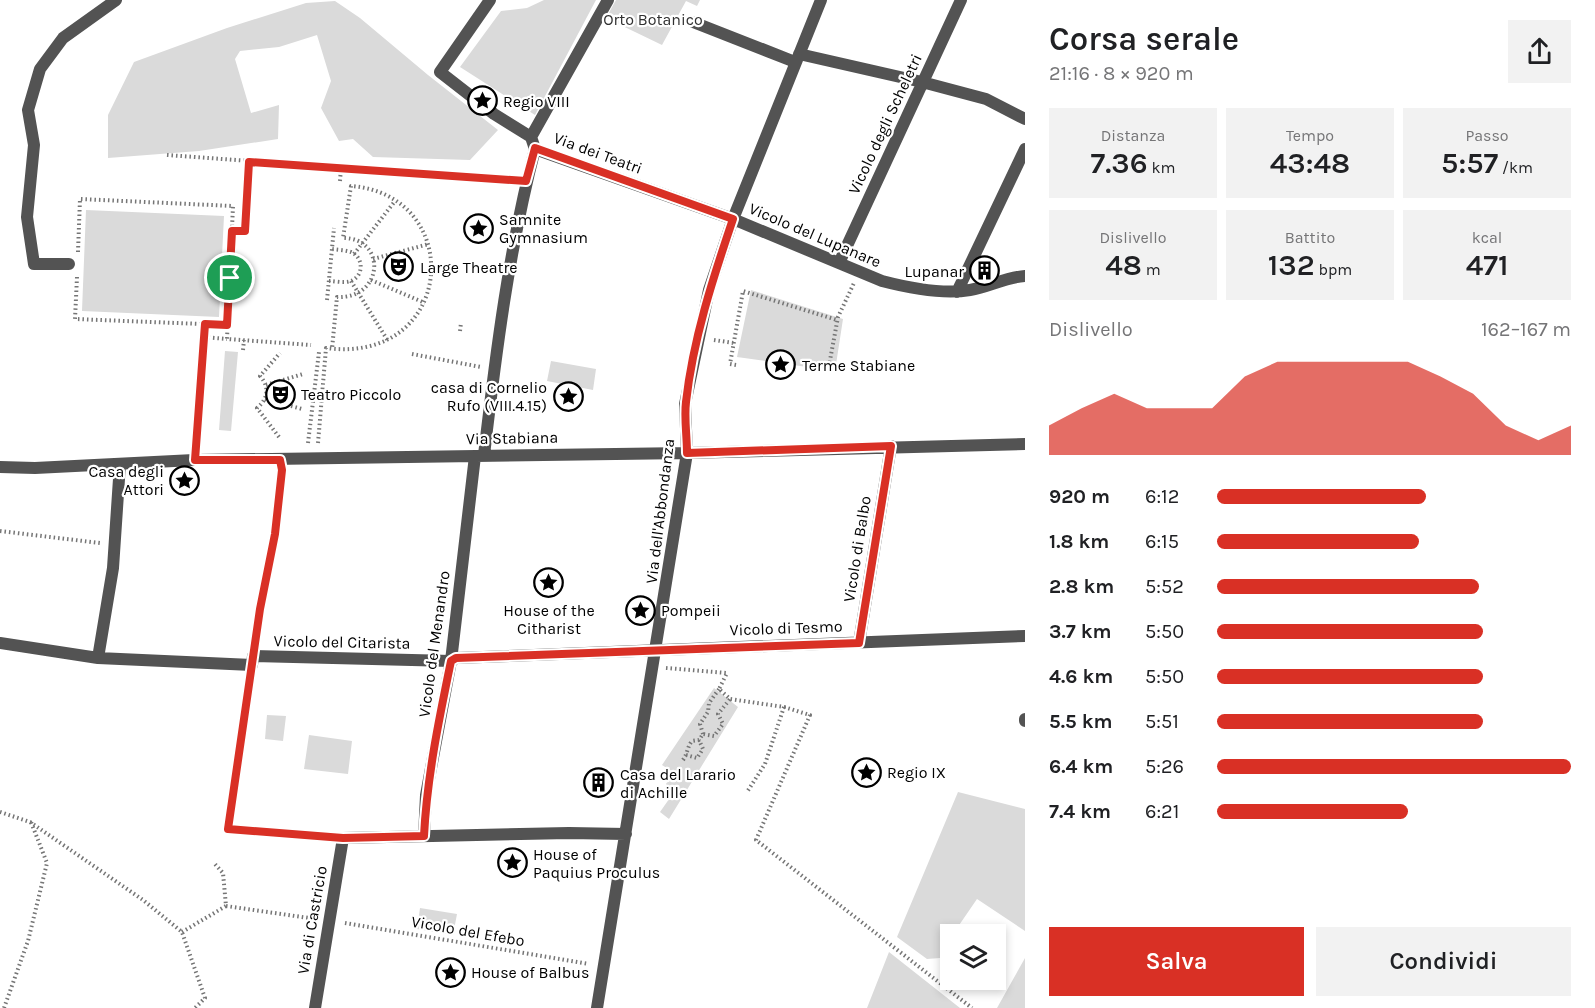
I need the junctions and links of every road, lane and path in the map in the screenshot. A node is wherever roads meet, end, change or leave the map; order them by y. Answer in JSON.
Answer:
{"nodes":[{"id":1,"x":116,"y":0,"type":"edge"},
{"id":2,"x":490,"y":0,"type":"edge"},
{"id":3,"x":608,"y":0,"type":"edge"},
{"id":4,"x":821,"y":0,"type":"edge"},
{"id":5,"x":961,"y":0,"type":"edge"},
{"id":6,"x":693,"y":22,"type":"dead end"},
{"id":7,"x":797,"y":58,"type":"junction"},
{"id":8,"x":922,"y":82,"type":"junction"},
{"id":9,"x":1025,"y":119,"type":"edge"},
{"id":10,"x":533,"y":143,"type":"junction"},
{"id":11,"x":1025,"y":148,"type":"edge"},
{"id":12,"x":167,"y":155,"type":"dead end"},
{"id":13,"x":249,"y":162,"type":"junction"},
{"id":14,"x":341,"y":168,"type":"junction"},
{"id":15,"x":340,"y":181,"type":"dead end"},
{"id":16,"x":526,"y":181,"type":"junction"},
{"id":17,"x":94,"y":200,"type":"dead end"},
{"id":18,"x":395,"y":201,"type":"junction"},
{"id":19,"x":733,"y":219,"type":"junction"},
{"id":20,"x":334,"y":228,"type":"dead end"},
{"id":21,"x":232,"y":231,"type":"junction"},
{"id":22,"x":363,"y":243,"type":"junction"},
{"id":23,"x":429,"y":244,"type":"junction"},
{"id":24,"x":332,"y":249,"type":"junction"},
{"id":25,"x":354,"y":254,"type":"junction"},
{"id":26,"x":373,"y":259,"type":"junction"},
{"id":27,"x":839,"y":263,"type":"junction"},
{"id":28,"x":69,"y":264,"type":"dead end"},
{"id":29,"x":859,"y":272,"type":"junction"},
{"id":30,"x":1025,"y":276,"type":"edge"},
{"id":31,"x":371,"y":280,"type":"junction"},
{"id":32,"x":328,"y":281,"type":"junction"},
{"id":33,"x":351,"y":281,"type":"junction"},
{"id":34,"x":957,"y":292,"type":"junction"},
{"id":35,"x":359,"y":293,"type":"junction"},
{"id":36,"x":327,"y":300,"type":"dead end"},
{"id":37,"x":424,"y":303,"type":"junction"},
{"id":38,"x":88,"y":320,"type":"dead end"},
{"id":39,"x":837,"y":320,"type":"junction"},
{"id":40,"x":461,"y":322,"type":"dead end"},
{"id":41,"x":205,"y":324,"type":"junction"},
{"id":42,"x":227,"y":325,"type":"junction"},
{"id":43,"x":459,"y":331,"type":"dead end"},
{"id":44,"x":204,"y":337,"type":"junction"},
{"id":45,"x":227,"y":339,"type":"junction"},
{"id":46,"x":244,"y":340,"type":"junction"},
{"id":47,"x":387,"y":341,"type":"junction"},
{"id":48,"x":311,"y":345,"type":"dead end"},
{"id":49,"x":332,"y":349,"type":"junction"},
{"id":50,"x":243,"y":350,"type":"dead end"},
{"id":51,"x":319,"y":352,"type":"dead end"},
{"id":52,"x":280,"y":353,"type":"dead end"},
{"id":53,"x":412,"y":354,"type":"dead end"},
{"id":54,"x":736,"y":365,"type":"dead end"},
{"id":55,"x":494,"y":370,"type":"junction"},
{"id":56,"x":828,"y":370,"type":"dead end"},
{"id":57,"x":303,"y":374,"type":"dead end"},
{"id":58,"x":266,"y":385,"type":"junction"},
{"id":59,"x":266,"y":399,"type":"junction"},
{"id":60,"x":302,"y":410,"type":"dead end"},
{"id":61,"x":279,"y":437,"type":"dead end"},
{"id":62,"x":318,"y":443,"type":"dead end"},
{"id":63,"x":1025,"y":444,"type":"edge"},
{"id":64,"x":891,"y":446,"type":"junction"},
{"id":65,"x":687,"y":453,"type":"junction"},
{"id":66,"x":480,"y":455,"type":"junction"},
{"id":67,"x":306,"y":459,"type":"junction"},
{"id":68,"x":195,"y":460,"type":"junction"},
{"id":69,"x":280,"y":460,"type":"junction"},
{"id":70,"x":120,"y":464,"type":"junction"},
{"id":71,"x":0,"y":467,"type":"edge"},
{"id":72,"x":0,"y":531,"type":"edge"},
{"id":73,"x":114,"y":549,"type":"junction"},
{"id":74,"x":1025,"y":636,"type":"edge"},
{"id":75,"x":0,"y":642,"type":"edge"},
{"id":76,"x":859,"y":643,"type":"junction"},
{"id":77,"x":656,"y":650,"type":"junction"},
{"id":78,"x":98,"y":658,"type":"junction"},
{"id":79,"x":252,"y":660,"type":"junction"},
{"id":80,"x":451,"y":661,"type":"junction"},
{"id":81,"x":654,"y":667,"type":"junction"},
{"id":82,"x":718,"y":689,"type":"junction"},
{"id":83,"x":730,"y":699,"type":"junction"},
{"id":84,"x":784,"y":707,"type":"junction"},
{"id":85,"x":708,"y":712,"type":"junction"},
{"id":86,"x":718,"y":714,"type":"junction"},
{"id":87,"x":703,"y":734,"type":"junction"},
{"id":88,"x":699,"y":740,"type":"junction"},
{"id":89,"x":747,"y":792,"type":"dead end"},
{"id":90,"x":0,"y":812,"type":"edge"},
{"id":91,"x":30,"y":822,"type":"junction"},
{"id":92,"x":626,"y":834,"type":"junction"},
{"id":93,"x":424,"y":836,"type":"junction"},
{"id":94,"x":343,"y":838,"type":"junction"},
{"id":95,"x":214,"y":863,"type":"dead end"},
{"id":96,"x":226,"y":906,"type":"junction"},
{"id":97,"x":328,"y":920,"type":"junction"},
{"id":98,"x":182,"y":932,"type":"junction"},
{"id":99,"x":604,"y":966,"type":"junction"},
{"id":100,"x":4,"y":1008,"type":"edge"},
{"id":101,"x":195,"y":1008,"type":"edge"},
{"id":102,"x":315,"y":1008,"type":"edge"},
{"id":103,"x":597,"y":1008,"type":"edge"},
{"id":104,"x":972,"y":1008,"type":"edge"}],
"edges":[{"from":1,"to":28,"type":"street"},
{"from":2,"to":10,"type":"street","name":"Via dei Teatri"},
{"from":3,"to":10,"type":"street","name":"Vicolo del Menandro"},
{"from":4,"to":7,"type":"street","name":"Via dell'Abbondanza"},
{"from":5,"to":8,"type":"street","name":"Vicolo degli Scheletri"},
{"from":6,"to":7,"type":"street"},
{"from":7,"to":8,"type":"street"},
{"from":7,"to":19,"type":"street","name":"Via dell'Abbondanza"},
{"from":8,"to":9,"type":"street"},
{"from":8,"to":27,"type":"street","name":"Vicolo degli Scheletri"},
{"from":10,"to":16,"type":"street","name":"Vicolo del Menandro"},
{"from":10,"to":19,"type":"street","name":"Via dei Teatri"},
{"from":11,"to":34,"type":"street"},
{"from":12,"to":13,"type":"path"},
{"from":13,"to":14,"type":"path"},
{"from":13,"to":21,"type":"path"},
{"from":14,"to":15,"type":"path"},
{"from":14,"to":16,"type":"path"},
{"from":16,"to":55,"type":"street","name":"Vicolo del Menandro"},
{"from":17,"to":21,"type":"path"},
{"from":18,"to":22,"type":"path"},
{"from":18,"to":22,"type":"path"},
{"from":18,"to":23,"type":"path"},
{"from":19,"to":27,"type":"street","name":"Vicolo del Lupanare"},
{"from":19,"to":65,"type":"street","name":"Via dell'Abbondanza"},
{"from":20,"to":24,"type":"path"},
{"from":21,"to":42,"type":"path"},
{"from":22,"to":25,"type":"path"},
{"from":22,"to":26,"type":"path"},
{"from":23,"to":26,"type":"path"},
{"from":23,"to":37,"type":"path"},
{"from":24,"to":25,"type":"path"},
{"from":24,"to":32,"type":"path"},
{"from":25,"to":33,"type":"path"},
{"from":26,"to":31,"type":"path"},
{"from":27,"to":29,"type":"street","name":"Vicolo del Lupanare"},
{"from":29,"to":34,"type":"street","name":"Vicolo del Lupanare"},
{"from":29,"to":39,"type":"path"},
{"from":30,"to":34,"type":"street","name":"Vicolo del Lupanare"},
{"from":31,"to":35,"type":"path"},
{"from":31,"to":37,"type":"path"},
{"from":32,"to":33,"type":"path"},
{"from":32,"to":36,"type":"path"},
{"from":33,"to":35,"type":"path"},
{"from":35,"to":47,"type":"path"},
{"from":35,"to":49,"type":"path"},
{"from":37,"to":47,"type":"path"},
{"from":38,"to":41,"type":"path"},
{"from":39,"to":54,"type":"path"},
{"from":39,"to":56,"type":"path"},
{"from":40,"to":43,"type":"path"},
{"from":41,"to":42,"type":"path"},
{"from":41,"to":44,"type":"path"},
{"from":42,"to":45,"type":"path"},
{"from":44,"to":45,"type":"path"},
{"from":44,"to":68,"type":"path"},
{"from":45,"to":46,"type":"path"},
{"from":46,"to":48,"type":"path"},
{"from":46,"to":50,"type":"path"},
{"from":47,"to":49,"type":"path"},
{"from":49,"to":62,"type":"path"},
{"from":51,"to":67,"type":"path"},
{"from":52,"to":58,"type":"path"},
{"from":53,"to":55,"type":"path"},
{"from":55,"to":66,"type":"street","name":"Vicolo del Menandro"},
{"from":57,"to":58,"type":"path"},
{"from":58,"to":59,"type":"path"},
{"from":59,"to":60,"type":"path"},
{"from":59,"to":61,"type":"path"},
{"from":63,"to":64,"type":"street","name":"Via Stabiana"},
{"from":64,"to":65,"type":"street","name":"Via Stabiana"},
{"from":64,"to":76,"type":"street","name":"Vicolo di Balbo"},
{"from":65,"to":66,"type":"street","name":"Via Stabiana"},
{"from":65,"to":77,"type":"street","name":"Via dell'Abbondanza"},
{"from":66,"to":67,"type":"street","name":"Via Stabiana"},
{"from":66,"to":80,"type":"street","name":"Vicolo del Menandro"},
{"from":67,"to":69,"type":"street","name":"Via Stabiana"},
{"from":68,"to":69,"type":"street","name":"Via Stabiana"},
{"from":68,"to":70,"type":"street","name":"Via Stabiana"},
{"from":69,"to":79,"type":"path"},
{"from":70,"to":71,"type":"street","name":"Via Stabiana"},
{"from":70,"to":73,"type":"street"},
{"from":72,"to":73,"type":"path"},
{"from":73,"to":78,"type":"street"},
{"from":74,"to":76,"type":"street","name":"Vicolo di Tesmo"},
{"from":75,"to":78,"type":"street","name":"Vicolo del Citarista"},
{"from":76,"to":77,"type":"street","name":"Vicolo di Tesmo"},
{"from":77,"to":80,"type":"street","name":"Vicolo del Citarista"},
{"from":77,"to":81,"type":"street","name":"Via dell'Abbondanza"},
{"from":78,"to":79,"type":"street","name":"Vicolo del Citarista"},
{"from":79,"to":80,"type":"street","name":"Vicolo del Citarista"},
{"from":79,"to":94,"type":"path"},
{"from":80,"to":93,"type":"street","name":"Vicolo del Menandro"},
{"from":81,"to":82,"type":"path"},
{"from":81,"to":92,"type":"street","name":"Via dell'Abbondanza"},
{"from":82,"to":83,"type":"path"},
{"from":82,"to":85,"type":"path"},
{"from":83,"to":84,"type":"path"},
{"from":83,"to":86,"type":"path"},
{"from":84,"to":89,"type":"path"},
{"from":84,"to":104,"type":"path"},
{"from":85,"to":86,"type":"path"},
{"from":85,"to":87,"type":"path"},
{"from":86,"to":87,"type":"path"},
{"from":87,"to":88,"type":"path"},
{"from":88,"to":88,"type":"path"},
{"from":90,"to":91,"type":"path"},
{"from":91,"to":98,"type":"path"},
{"from":91,"to":100,"type":"path"},
{"from":92,"to":93,"type":"street"},
{"from":92,"to":99,"type":"street","name":"Via dell'Abbondanza"},
{"from":93,"to":94,"type":"street"},
{"from":94,"to":97,"type":"street","name":"Via di Castricio"},
{"from":95,"to":96,"type":"path"},
{"from":96,"to":97,"type":"path","name":"Vicolo del Efebo"},
{"from":96,"to":98,"type":"path"},
{"from":97,"to":99,"type":"path","name":"Vicolo del Efebo"},
{"from":97,"to":102,"type":"street","name":"Via di Castricio"},
{"from":98,"to":101,"type":"path"},
{"from":99,"to":103,"type":"street","name":"Via dell'Abbondanza"}]}
